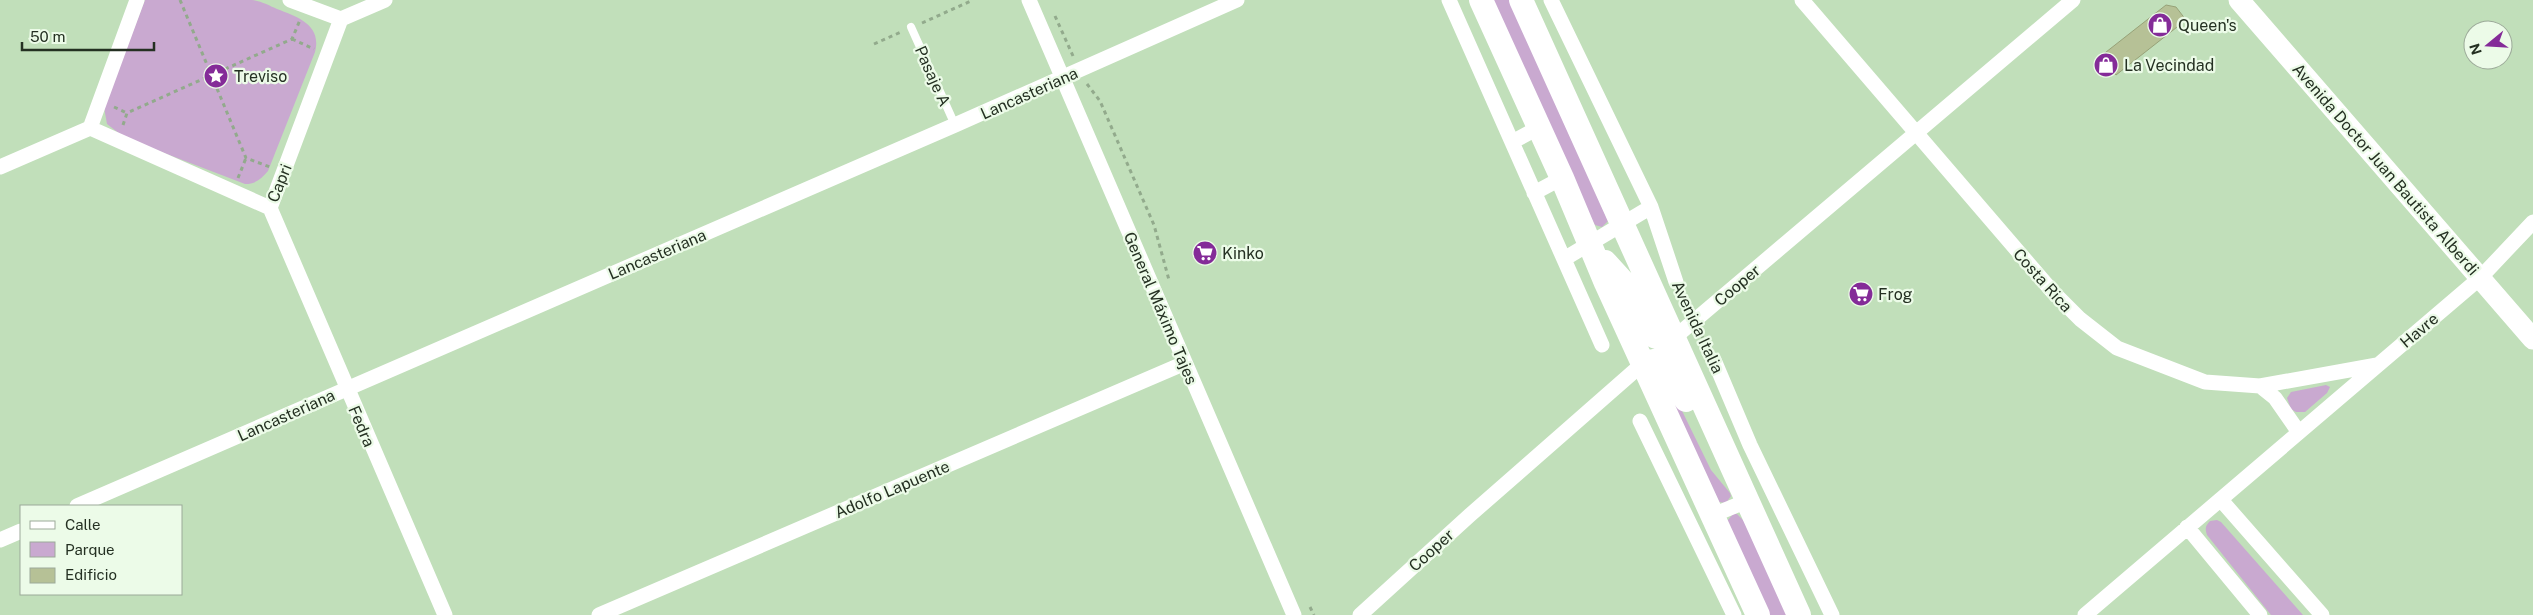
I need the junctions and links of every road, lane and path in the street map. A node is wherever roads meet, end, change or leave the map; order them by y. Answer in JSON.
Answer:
{"nodes":[{"id":1,"x":137,"y":0,"type":"edge"},
{"id":2,"x":180,"y":0,"type":"edge"},
{"id":3,"x":290,"y":0,"type":"edge"},
{"id":4,"x":384,"y":0,"type":"edge"},
{"id":5,"x":1030,"y":0,"type":"edge"},
{"id":6,"x":1236,"y":0,"type":"edge"},
{"id":7,"x":1449,"y":0,"type":"edge"},
{"id":8,"x":1481,"y":0,"type":"edge"},
{"id":9,"x":1520,"y":0,"type":"edge"},
{"id":10,"x":1551,"y":0,"type":"edge"},
{"id":11,"x":1802,"y":0,"type":"edge"},
{"id":12,"x":2073,"y":0,"type":"edge"},
{"id":13,"x":2239,"y":0,"type":"edge"},
{"id":14,"x":1052,"y":8,"type":"dead end"},
{"id":15,"x":341,"y":19,"type":"junction"},
{"id":16,"x":911,"y":28,"type":"dead end"},
{"id":17,"x":328,"y":54,"type":"junction"},
{"id":18,"x":1074,"y":57,"type":"dead end"},
{"id":19,"x":212,"y":75,"type":"junction"},
{"id":20,"x":1063,"y":77,"type":"junction"},
{"id":21,"x":1086,"y":82,"type":"dead end"},
{"id":22,"x":127,"y":113,"type":"dead end"},
{"id":23,"x":955,"y":125,"type":"junction"},
{"id":24,"x":1540,"y":127,"type":"junction"},
{"id":25,"x":90,"y":128,"type":"junction"},
{"id":26,"x":1916,"y":135,"type":"junction"},
{"id":27,"x":1512,"y":142,"type":"junction"},
{"id":28,"x":246,"y":158,"type":"junction"},
{"id":29,"x":0,"y":167,"type":"edge"},
{"id":30,"x":284,"y":173,"type":"junction"},
{"id":31,"x":1562,"y":178,"type":"junction"},
{"id":32,"x":232,"y":191,"type":"junction"},
{"id":33,"x":1534,"y":193,"type":"junction"},
{"id":34,"x":1651,"y":207,"type":"junction"},
{"id":35,"x":270,"y":208,"type":"junction"},
{"id":36,"x":2533,"y":222,"type":"edge"},
{"id":37,"x":1622,"y":224,"type":"junction"},
{"id":38,"x":1590,"y":243,"type":"junction"},
{"id":39,"x":1564,"y":259,"type":"junction"},
{"id":40,"x":2480,"y":278,"type":"junction"},
{"id":41,"x":1606,"y":282,"type":"junction"},
{"id":42,"x":1676,"y":282,"type":"dead end"},
{"id":43,"x":1171,"y":288,"type":"dead end"},
{"id":44,"x":1581,"y":298,"type":"junction"},
{"id":45,"x":1695,"y":320,"type":"junction"},
{"id":46,"x":1674,"y":338,"type":"junction"},
{"id":47,"x":2533,"y":339,"type":"edge"},
{"id":48,"x":1602,"y":345,"type":"dead end"},
{"id":49,"x":1714,"y":360,"type":"joint"},
{"id":50,"x":1185,"y":363,"type":"junction"},
{"id":51,"x":1643,"y":363,"type":"junction"},
{"id":52,"x":2377,"y":365,"type":"junction"},
{"id":53,"x":2260,"y":386,"type":"junction"},
{"id":54,"x":346,"y":388,"type":"junction"},
{"id":55,"x":1640,"y":421,"type":"dead end"},
{"id":56,"x":2298,"y":431,"type":"junction"},
{"id":57,"x":1750,"y":446,"type":"junction"},
{"id":58,"x":1726,"y":455,"type":"junction"},
{"id":59,"x":1693,"y":470,"type":"junction"},
{"id":60,"x":1670,"y":480,"type":"junction"},
{"id":61,"x":1743,"y":491,"type":"junction"},
{"id":62,"x":2222,"y":500,"type":"junction"},
{"id":63,"x":80,"y":505,"type":"edge"},
{"id":64,"x":1713,"y":516,"type":"junction"},
{"id":65,"x":2187,"y":527,"type":"junction"},
{"id":66,"x":20,"y":531,"type":"edge"},
{"id":67,"x":0,"y":540,"type":"edge"},
{"id":68,"x":1306,"y":600,"type":"dead end"},
{"id":69,"x":445,"y":615,"type":"edge"},
{"id":70,"x":599,"y":615,"type":"edge"},
{"id":71,"x":1294,"y":615,"type":"edge"},
{"id":72,"x":1314,"y":615,"type":"edge"},
{"id":73,"x":1360,"y":615,"type":"edge"},
{"id":74,"x":1734,"y":615,"type":"edge"},
{"id":75,"x":1758,"y":615,"type":"edge"},
{"id":76,"x":1799,"y":615,"type":"edge"},
{"id":77,"x":1832,"y":615,"type":"edge"},
{"id":78,"x":2085,"y":615,"type":"edge"},
{"id":79,"x":2260,"y":615,"type":"edge"},
{"id":80,"x":2322,"y":615,"type":"edge"}],
"edges":[{"from":1,"to":25,"type":"street"},
{"from":2,"to":19,"type":"path"},
{"from":3,"to":15,"type":"street"},
{"from":4,"to":15,"type":"street"},
{"from":5,"to":20,"type":"street","name":"General Máximo Tajes"},
{"from":6,"to":20,"type":"street","name":"Lancasteriana"},
{"from":7,"to":27,"type":"street"},
{"from":8,"to":24,"type":"main road"},
{"from":9,"to":37,"type":"main road","name":"Avenida Italia"},
{"from":10,"to":34,"type":"street","name":"Avenida Italia"},
{"from":11,"to":26,"type":"street","name":"Costa Rica"},
{"from":12,"to":26,"type":"street","name":"Cooper"},
{"from":13,"to":40,"type":"street","name":"Avenida Doctor Juan Bautista Alberdi"},
{"from":14,"to":18,"type":"path"},
{"from":15,"to":17,"type":"street","name":"Capri"},
{"from":16,"to":23,"type":"lane","name":"Pasaje A"},
{"from":17,"to":19,"type":"path"},
{"from":17,"to":30,"type":"street","name":"Capri"},
{"from":19,"to":22,"type":"path"},
{"from":19,"to":28,"type":"path"},
{"from":20,"to":23,"type":"street","name":"Lancasteriana"},
{"from":20,"to":50,"type":"street","name":"General Máximo Tajes"},
{"from":21,"to":43,"type":"path"},
{"from":23,"to":54,"type":"street","name":"Lancasteriana"},
{"from":24,"to":27,"type":"street"},
{"from":24,"to":31,"type":"main road"},
{"from":25,"to":29,"type":"street"},
{"from":25,"to":32,"type":"street","name":"Capri"},
{"from":26,"to":45,"type":"street","name":"Cooper"},
{"from":26,"to":53,"type":"street","name":"Costa Rica"},
{"from":27,"to":33,"type":"street"},
{"from":28,"to":30,"type":"path"},
{"from":28,"to":32,"type":"path"},
{"from":30,"to":35,"type":"street","name":"Capri"},
{"from":31,"to":33,"type":"street"},
{"from":31,"to":38,"type":"main road"},
{"from":32,"to":35,"type":"street","name":"Capri"},
{"from":33,"to":39,"type":"street"},
{"from":34,"to":37,"type":"street"},
{"from":34,"to":42,"type":"street","name":"Avenida Italia"},
{"from":35,"to":54,"type":"street","name":"Fedra"},
{"from":36,"to":40,"type":"street","name":"Havre"},
{"from":37,"to":38,"type":"street"},
{"from":37,"to":46,"type":"main road","name":"Avenida Italia"},
{"from":38,"to":39,"type":"street"},
{"from":38,"to":41,"type":"main road"},
{"from":38,"to":46,"type":"main road"},
{"from":39,"to":44,"type":"street"},
{"from":40,"to":47,"type":"street","name":"Avenida Doctor Juan Bautista Alberdi"},
{"from":40,"to":52,"type":"street","name":"Havre"},
{"from":41,"to":44,"type":"street"},
{"from":41,"to":51,"type":"main road"},
{"from":44,"to":48,"type":"street"},
{"from":45,"to":46,"type":"street","name":"Cooper"},
{"from":45,"to":49,"type":"path","name":"Avenida Italia"},
{"from":46,"to":51,"type":"street","name":"Cooper"},
{"from":46,"to":58,"type":"main road","name":"Avenida Italia"},
{"from":49,"to":57,"type":"street","name":"Avenida Italia"},
{"from":50,"to":70,"type":"street","name":"Adolfo Lapuente"},
{"from":50,"to":71,"type":"street","name":"General Máximo Tajes"},
{"from":51,"to":59,"type":"main road"},
{"from":51,"to":61,"type":"main road"},
{"from":51,"to":73,"type":"street","name":"Cooper"},
{"from":52,"to":53,"type":"street","name":"Costa Rica"},
{"from":52,"to":56,"type":"street","name":"Havre"},
{"from":53,"to":56,"type":"street"},
{"from":54,"to":63,"type":"street","name":"Lancasteriana"},
{"from":54,"to":69,"type":"street","name":"Fedra"},
{"from":55,"to":60,"type":"street"},
{"from":56,"to":62,"type":"street","name":"Havre"},
{"from":57,"to":58,"type":"street"},
{"from":57,"to":77,"type":"street","name":"Avenida Italia"},
{"from":58,"to":61,"type":"main road","name":"Avenida Italia"},
{"from":59,"to":60,"type":"street"},
{"from":59,"to":64,"type":"main road"},
{"from":60,"to":74,"type":"street"},
{"from":61,"to":64,"type":"street"},
{"from":61,"to":76,"type":"main road","name":"Avenida Italia"},
{"from":62,"to":65,"type":"street","name":"Havre"},
{"from":62,"to":80,"type":"street"},
{"from":64,"to":75,"type":"main road"},
{"from":65,"to":78,"type":"street","name":"Havre"},
{"from":65,"to":79,"type":"street"},
{"from":66,"to":67,"type":"street"},
{"from":68,"to":72,"type":"path"}]}
